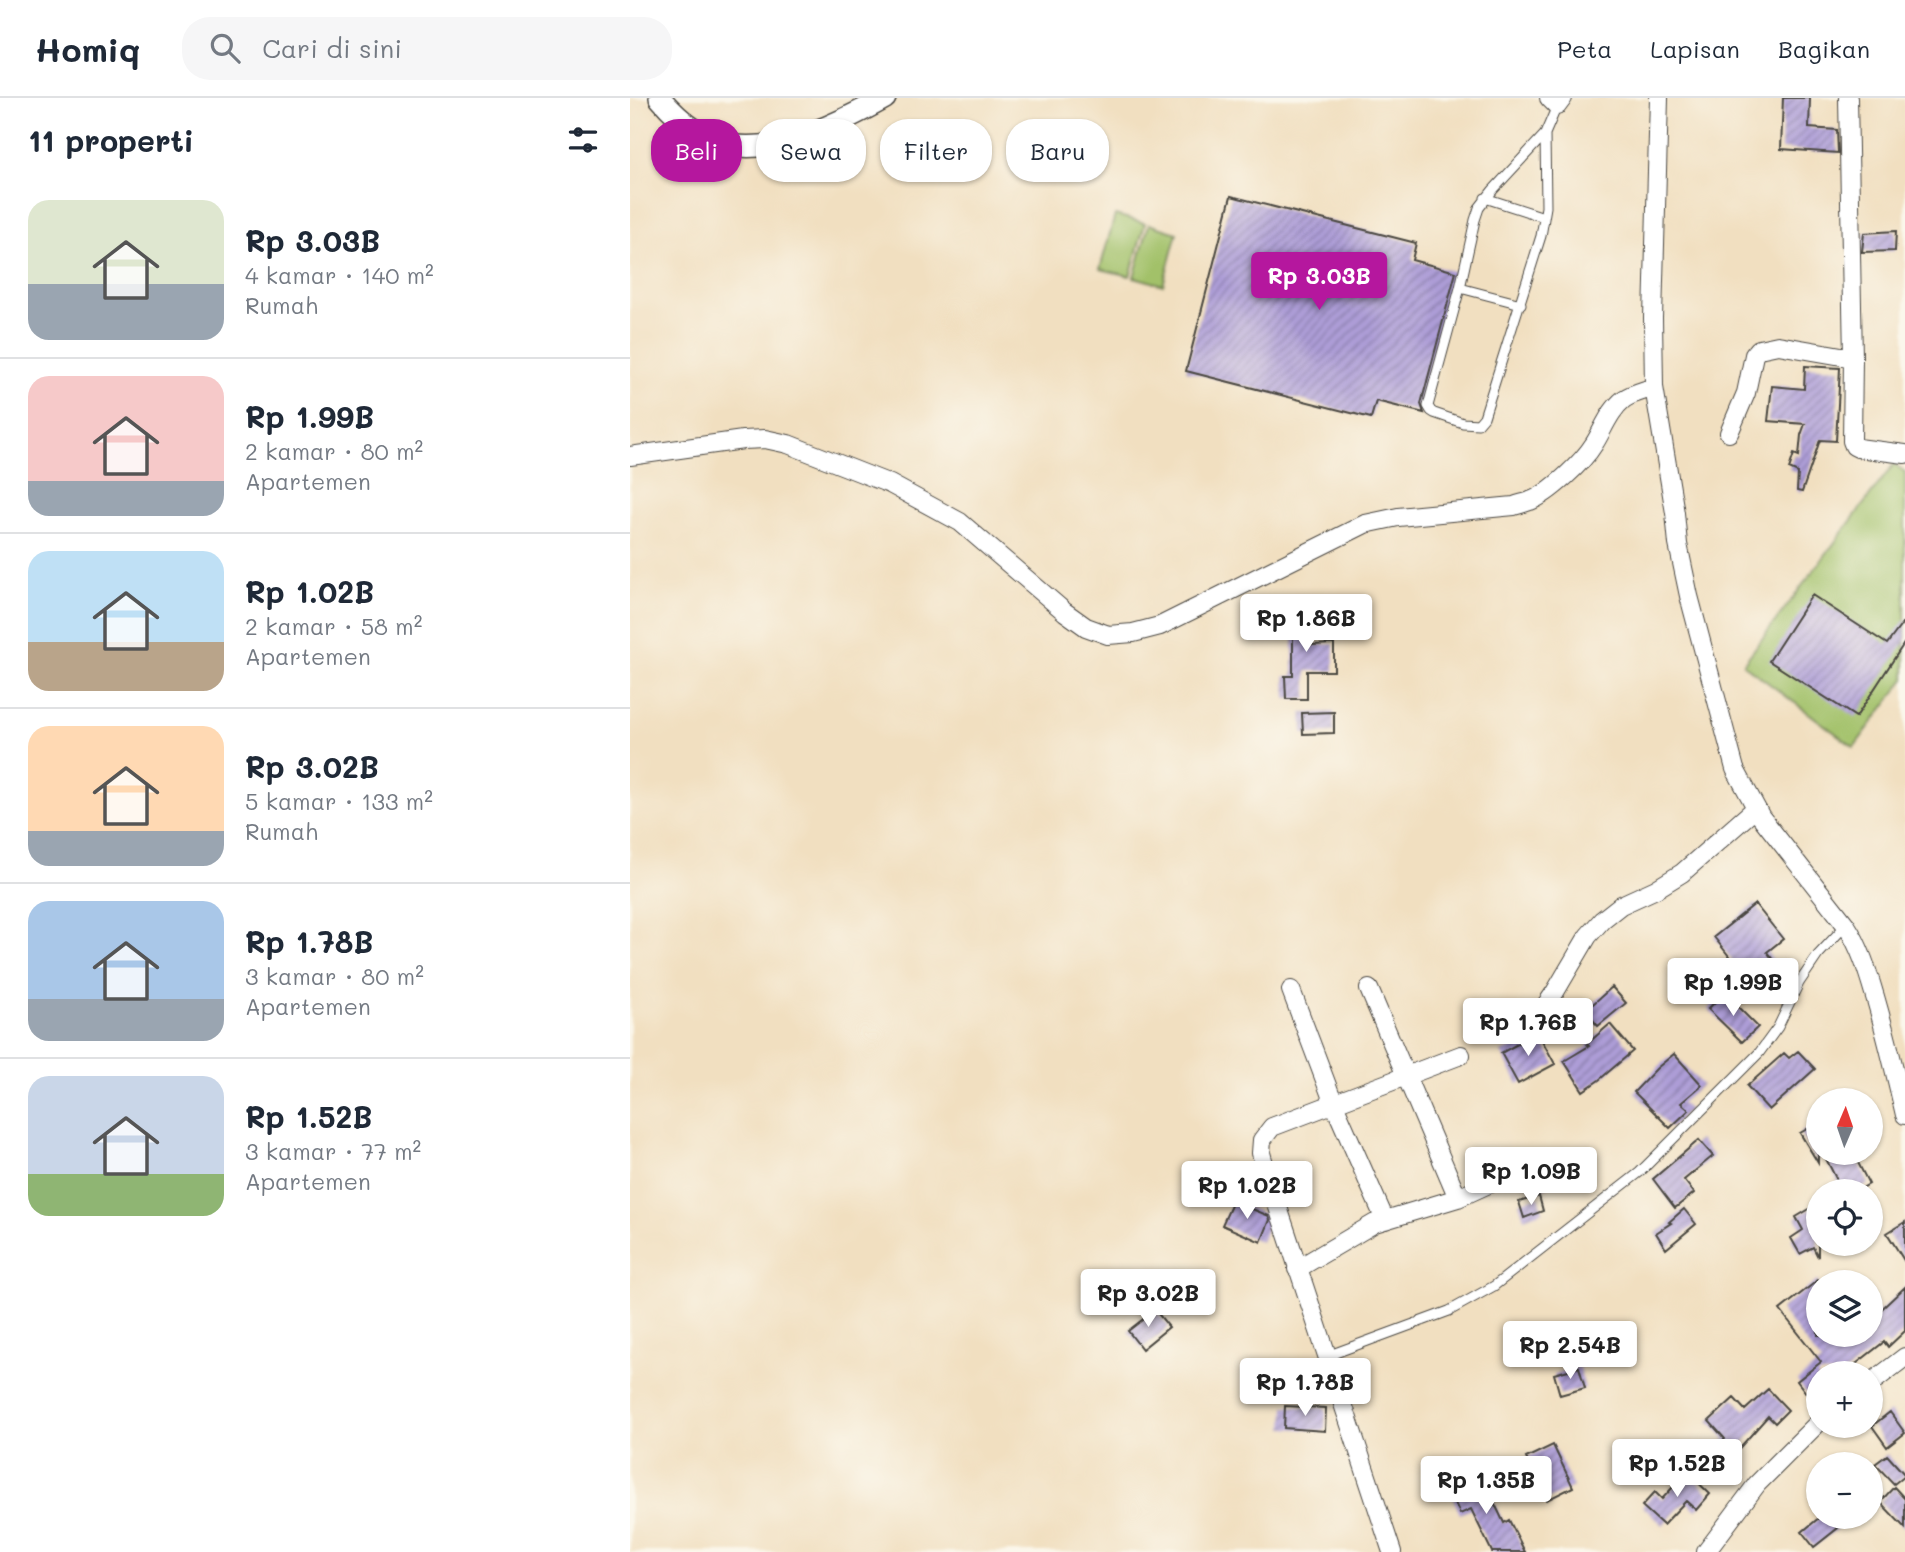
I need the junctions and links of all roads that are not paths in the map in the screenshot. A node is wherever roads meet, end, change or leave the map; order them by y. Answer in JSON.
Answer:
{"nodes":[{"id":1,"x":660,"y":98,"type":"edge"},
{"id":2,"x":885,"y":98,"type":"edge"},
{"id":3,"x":1659,"y":98,"type":"edge"},
{"id":4,"x":1848,"y":98,"type":"edge"},
{"id":5,"x":1556,"y":101,"type":"edge"},
{"id":6,"x":1545,"y":134,"type":"junction"},
{"id":7,"x":1485,"y":198,"type":"junction"},
{"id":8,"x":1544,"y":217,"type":"junction"},
{"id":9,"x":1460,"y":288,"type":"junction"},
{"id":10,"x":1521,"y":304,"type":"junction"},
{"id":11,"x":1853,"y":358,"type":"junction"},
{"id":12,"x":1654,"y":387,"type":"junction"},
{"id":13,"x":1729,"y":433,"type":"dead end"},
{"id":14,"x":1905,"y":454,"type":"edge"},
{"id":15,"x":630,"y":456,"type":"edge"},
{"id":16,"x":1756,"y":808,"type":"junction"},
{"id":17,"x":1846,"y":925,"type":"junction"},
{"id":18,"x":1369,"y":989,"type":"dead end"},
{"id":19,"x":1292,"y":990,"type":"dead end"},
{"id":20,"x":1535,"y":1021,"type":"dead end"},
{"id":21,"x":1461,"y":1055,"type":"dead end"},
{"id":22,"x":1407,"y":1076,"type":"junction"},
{"id":23,"x":1334,"y":1104,"type":"junction"},
{"id":24,"x":1905,"y":1115,"type":"edge"},
{"id":25,"x":1504,"y":1177,"type":"dead end"},
{"id":26,"x":1458,"y":1198,"type":"junction"},
{"id":27,"x":1385,"y":1220,"type":"junction"},
{"id":28,"x":1297,"y":1269,"type":"junction"},
{"id":29,"x":1327,"y":1356,"type":"junction"},
{"id":30,"x":1905,"y":1357,"type":"edge"},
{"id":31,"x":1883,"y":1374,"type":"edge"},
{"id":32,"x":1806,"y":1435,"type":"edge"},
{"id":33,"x":1392,"y":1552,"type":"edge"},
{"id":34,"x":1706,"y":1552,"type":"edge"}],
"edges":[{"from":1,"to":2,"type":"street"},
{"from":3,"to":12,"type":"street"},
{"from":4,"to":11,"type":"street"},
{"from":5,"to":6,"type":"lane"},
{"from":6,"to":7,"type":"lane"},
{"from":6,"to":8,"type":"lane"},
{"from":7,"to":8,"type":"lane"},
{"from":7,"to":9,"type":"lane"},
{"from":8,"to":10,"type":"lane"},
{"from":9,"to":10,"type":"lane"},
{"from":9,"to":10,"type":"lane"},
{"from":11,"to":13,"type":"street"},
{"from":11,"to":14,"type":"street"},
{"from":12,"to":15,"type":"street"},
{"from":12,"to":16,"type":"street"},
{"from":16,"to":17,"type":"street"},
{"from":16,"to":20,"type":"street"},
{"from":17,"to":24,"type":"street"},
{"from":17,"to":29,"type":"lane"},
{"from":18,"to":22,"type":"street"},
{"from":19,"to":23,"type":"street"},
{"from":21,"to":22,"type":"street"},
{"from":22,"to":23,"type":"street"},
{"from":22,"to":26,"type":"street"},
{"from":23,"to":27,"type":"street"},
{"from":23,"to":28,"type":"street"},
{"from":25,"to":26,"type":"street"},
{"from":26,"to":27,"type":"street"},
{"from":27,"to":28,"type":"street"},
{"from":28,"to":29,"type":"street"},
{"from":29,"to":33,"type":"street"},
{"from":30,"to":31,"type":"street"},
{"from":32,"to":34,"type":"street"}]}
